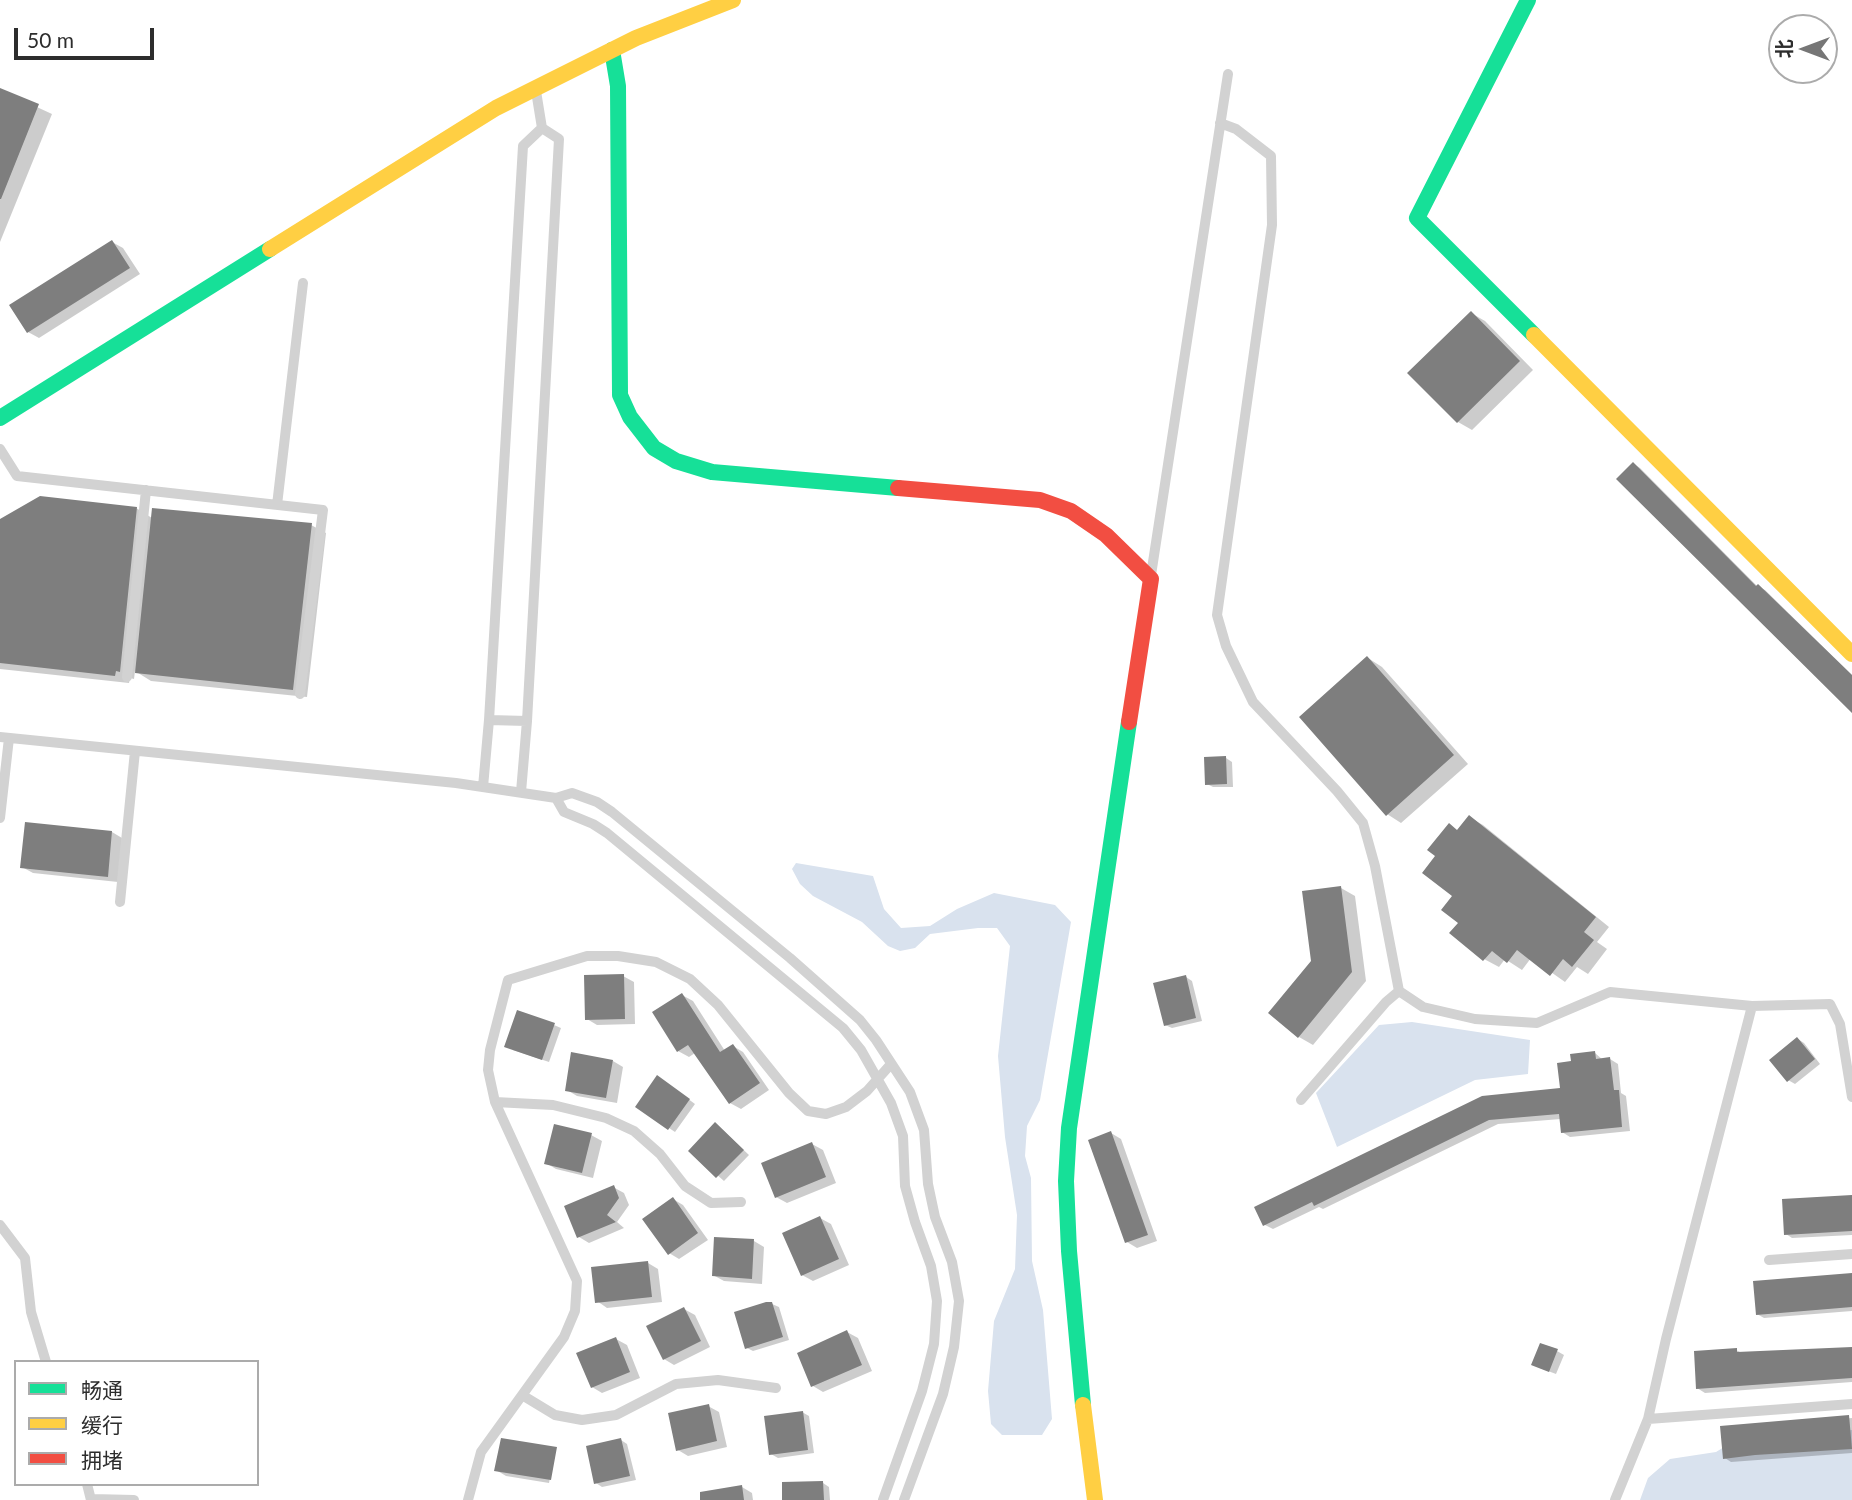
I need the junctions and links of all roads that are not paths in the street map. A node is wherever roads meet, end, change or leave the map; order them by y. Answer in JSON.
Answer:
{"nodes":[{"id":1,"x":733,"y":0,"type":"edge"},
{"id":2,"x":1528,"y":0,"type":"edge"},
{"id":3,"x":612,"y":50,"type":"junction"},
{"id":4,"x":1227,"y":74,"type":"dead end"},
{"id":5,"x":536,"y":88,"type":"junction"},
{"id":6,"x":1220,"y":123,"type":"junction"},
{"id":7,"x":542,"y":128,"type":"junction"},
{"id":8,"x":303,"y":283,"type":"dead end"},
{"id":9,"x":0,"y":418,"type":"edge"},
{"id":10,"x":0,"y":449,"type":"edge"},
{"id":11,"x":146,"y":490,"type":"junction"},
{"id":12,"x":277,"y":505,"type":"junction"},
{"id":13,"x":1151,"y":579,"type":"junction"},
{"id":14,"x":1852,"y":654,"type":"edge"},
{"id":15,"x":127,"y":677,"type":"dead end"},
{"id":16,"x":300,"y":694,"type":"dead end"},
{"id":17,"x":489,"y":720,"type":"junction"},
{"id":18,"x":527,"y":721,"type":"junction"},
{"id":19,"x":4,"y":737,"type":"edge"},
{"id":20,"x":135,"y":751,"type":"junction"},
{"id":21,"x":483,"y":787,"type":"junction"},
{"id":22,"x":521,"y":792,"type":"junction"},
{"id":23,"x":556,"y":798,"type":"junction"},
{"id":24,"x":0,"y":818,"type":"edge"},
{"id":25,"x":121,"y":902,"type":"dead end"},
{"id":26,"x":1399,"y":991,"type":"junction"},
{"id":27,"x":1752,"y":1006,"type":"junction"},
{"id":28,"x":891,"y":1064,"type":"junction"},
{"id":29,"x":878,"y":1079,"type":"junction"},
{"id":30,"x":1852,"y":1097,"type":"edge"},
{"id":31,"x":1301,"y":1100,"type":"dead end"},
{"id":32,"x":495,"y":1102,"type":"junction"},
{"id":33,"x":741,"y":1202,"type":"dead end"},
{"id":34,"x":0,"y":1225,"type":"edge"},
{"id":35,"x":1852,"y":1254,"type":"edge"},
{"id":36,"x":1769,"y":1260,"type":"dead end"},
{"id":37,"x":45,"y":1360,"type":"edge"},
{"id":38,"x":776,"y":1388,"type":"dead end"},
{"id":39,"x":522,"y":1395,"type":"junction"},
{"id":40,"x":1852,"y":1404,"type":"edge"},
{"id":41,"x":1648,"y":1419,"type":"junction"},
{"id":42,"x":92,"y":1499,"type":"edge"},
{"id":43,"x":134,"y":1500,"type":"edge"},
{"id":44,"x":468,"y":1500,"type":"edge"},
{"id":45,"x":883,"y":1500,"type":"edge"},
{"id":46,"x":904,"y":1500,"type":"edge"},
{"id":47,"x":1095,"y":1500,"type":"edge"},
{"id":48,"x":1615,"y":1500,"type":"edge"}],
"edges":[{"from":1,"to":3,"type":"street"},
{"from":2,"to":14,"type":"street"},
{"from":3,"to":5,"type":"street"},
{"from":3,"to":13,"type":"street"},
{"from":4,"to":6,"type":"lane"},
{"from":5,"to":7,"type":"lane"},
{"from":5,"to":9,"type":"street"},
{"from":6,"to":13,"type":"lane"},
{"from":6,"to":26,"type":"lane"},
{"from":7,"to":17,"type":"lane"},
{"from":7,"to":18,"type":"lane"},
{"from":8,"to":12,"type":"lane"},
{"from":10,"to":11,"type":"lane"},
{"from":11,"to":12,"type":"lane"},
{"from":11,"to":15,"type":"lane"},
{"from":12,"to":16,"type":"lane"},
{"from":13,"to":47,"type":"street"},
{"from":17,"to":18,"type":"lane"},
{"from":17,"to":21,"type":"lane"},
{"from":18,"to":22,"type":"lane"},
{"from":19,"to":20,"type":"lane"},
{"from":19,"to":24,"type":"lane"},
{"from":20,"to":21,"type":"lane"},
{"from":20,"to":25,"type":"lane"},
{"from":21,"to":22,"type":"lane"},
{"from":22,"to":23,"type":"lane"},
{"from":23,"to":28,"type":"lane"},
{"from":23,"to":29,"type":"lane"},
{"from":26,"to":27,"type":"lane"},
{"from":26,"to":31,"type":"lane"},
{"from":27,"to":30,"type":"lane"},
{"from":27,"to":41,"type":"lane"},
{"from":28,"to":29,"type":"lane"},
{"from":28,"to":46,"type":"lane"},
{"from":29,"to":32,"type":"lane"},
{"from":29,"to":45,"type":"lane"},
{"from":32,"to":33,"type":"lane"},
{"from":32,"to":39,"type":"lane"},
{"from":34,"to":37,"type":"lane"},
{"from":35,"to":36,"type":"lane"},
{"from":38,"to":39,"type":"lane"},
{"from":39,"to":44,"type":"lane"},
{"from":40,"to":41,"type":"lane"},
{"from":41,"to":48,"type":"lane"},
{"from":42,"to":43,"type":"lane"}]}
